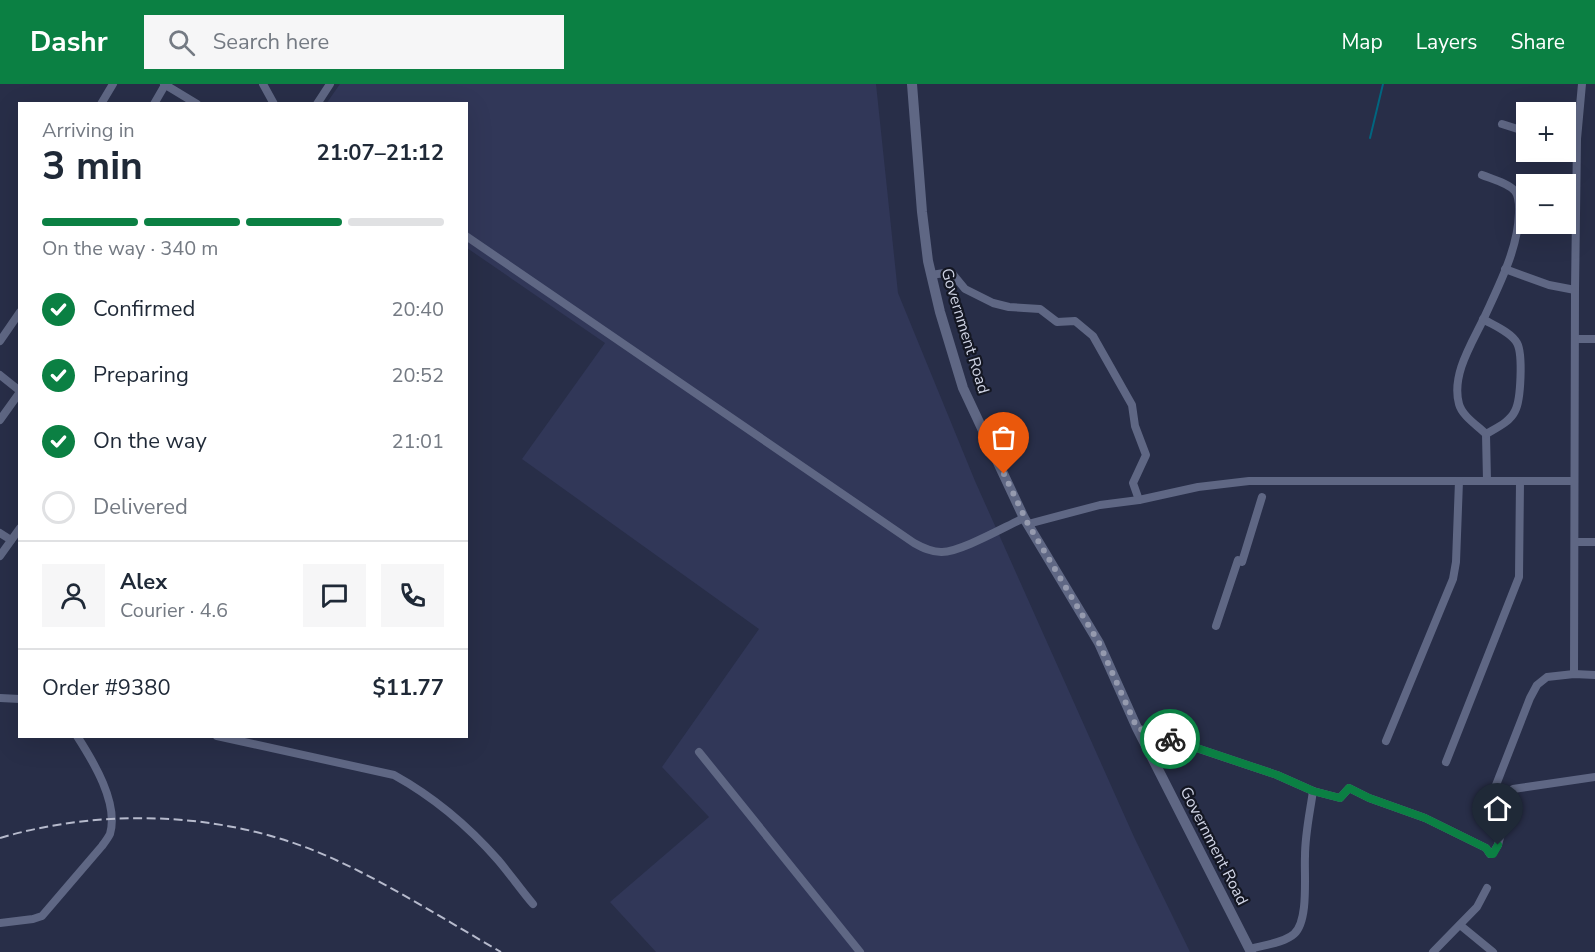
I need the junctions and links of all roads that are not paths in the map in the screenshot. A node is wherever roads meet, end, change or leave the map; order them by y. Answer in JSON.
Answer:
{"nodes":[{"id":1,"x":113,"y":84,"type":"edge"},
{"id":2,"x":165,"y":84,"type":"edge"},
{"id":3,"x":263,"y":84,"type":"edge"},
{"id":4,"x":330,"y":84,"type":"edge"},
{"id":5,"x":912,"y":84,"type":"edge"},
{"id":6,"x":1582,"y":84,"type":"edge"},
{"id":7,"x":102,"y":102,"type":"edge"},
{"id":8,"x":155,"y":102,"type":"edge"},
{"id":9,"x":194,"y":102,"type":"edge"},
{"id":10,"x":273,"y":102,"type":"edge"},
{"id":11,"x":317,"y":102,"type":"edge"},
{"id":12,"x":1502,"y":124,"type":"dead end"},
{"id":13,"x":1516,"y":128,"type":"edge"},
{"id":14,"x":1577,"y":140,"type":"joint"},
{"id":15,"x":1482,"y":175,"type":"dead end"},
{"id":16,"x":468,"y":237,"type":"edge"},
{"id":17,"x":1505,"y":269,"type":"junction"},
{"id":18,"x":931,"y":275,"type":"junction"},
{"id":19,"x":1575,"y":290,"type":"junction"},
{"id":20,"x":18,"y":315,"type":"edge"},
{"id":21,"x":1483,"y":319,"type":"junction"},
{"id":22,"x":1575,"y":339,"type":"junction"},
{"id":23,"x":1595,"y":339,"type":"edge"},
{"id":24,"x":0,"y":341,"type":"edge"},
{"id":25,"x":0,"y":375,"type":"edge"},
{"id":26,"x":18,"y":390,"type":"edge"},
{"id":27,"x":18,"y":395,"type":"edge"},
{"id":28,"x":0,"y":420,"type":"edge"},
{"id":29,"x":1486,"y":434,"type":"junction"},
{"id":30,"x":1459,"y":481,"type":"junction"},
{"id":31,"x":1487,"y":481,"type":"junction"},
{"id":32,"x":1574,"y":481,"type":"junction"},
{"id":33,"x":1520,"y":482,"type":"junction"},
{"id":34,"x":1262,"y":497,"type":"dead end"},
{"id":35,"x":1140,"y":500,"type":"junction"},
{"id":36,"x":1026,"y":521,"type":"junction"},
{"id":37,"x":18,"y":531,"type":"edge"},
{"id":38,"x":0,"y":533,"type":"edge"},
{"id":39,"x":11,"y":540,"type":"junction"},
{"id":40,"x":1575,"y":542,"type":"junction"},
{"id":41,"x":1595,"y":542,"type":"edge"},
{"id":42,"x":0,"y":556,"type":"edge"},
{"id":43,"x":1216,"y":626,"type":"dead end"},
{"id":44,"x":1574,"y":674,"type":"junction"},
{"id":45,"x":1595,"y":675,"type":"edge"},
{"id":46,"x":0,"y":698,"type":"edge"},
{"id":47,"x":18,"y":699,"type":"edge"},
{"id":48,"x":1137,"y":728,"type":"junction"},
{"id":49,"x":78,"y":738,"type":"edge"},
{"id":50,"x":226,"y":738,"type":"edge"},
{"id":51,"x":1386,"y":741,"type":"dead end"},
{"id":52,"x":699,"y":752,"type":"dead end"},
{"id":53,"x":1446,"y":762,"type":"dead end"},
{"id":54,"x":1595,"y":777,"type":"edge"},
{"id":55,"x":1496,"y":785,"type":"dead end"},
{"id":56,"x":1313,"y":791,"type":"junction"},
{"id":57,"x":1487,"y":888,"type":"dead end"},
{"id":58,"x":533,"y":904,"type":"dead end"},
{"id":59,"x":0,"y":923,"type":"edge"},
{"id":60,"x":1460,"y":925,"type":"junction"},
{"id":61,"x":1251,"y":950,"type":"edge"},
{"id":62,"x":860,"y":952,"type":"edge"},
{"id":63,"x":1434,"y":952,"type":"edge"},
{"id":64,"x":1493,"y":952,"type":"edge"}],
"edges":[{"from":1,"to":7,"type":"street"},
{"from":2,"to":8,"type":"street"},
{"from":2,"to":9,"type":"street"},
{"from":3,"to":10,"type":"street"},
{"from":4,"to":11,"type":"street"},
{"from":5,"to":18,"type":"street","name":"Government Road"},
{"from":6,"to":14,"type":"street"},
{"from":12,"to":13,"type":"street"},
{"from":14,"to":19,"type":"street"},
{"from":15,"to":17,"type":"street"},
{"from":16,"to":36,"type":"street"},
{"from":17,"to":19,"type":"street"},
{"from":17,"to":21,"type":"street"},
{"from":18,"to":35,"type":"street"},
{"from":18,"to":36,"type":"street","name":"Government Road"},
{"from":19,"to":22,"type":"street"},
{"from":20,"to":24,"type":"street"},
{"from":21,"to":29,"type":"street"},
{"from":21,"to":29,"type":"street"},
{"from":22,"to":23,"type":"street"},
{"from":22,"to":32,"type":"street"},
{"from":25,"to":26,"type":"street"},
{"from":27,"to":28,"type":"street"},
{"from":29,"to":31,"type":"street"},
{"from":30,"to":31,"type":"street"},
{"from":30,"to":35,"type":"street"},
{"from":30,"to":51,"type":"street"},
{"from":31,"to":33,"type":"street"},
{"from":32,"to":33,"type":"street"},
{"from":32,"to":40,"type":"street"},
{"from":33,"to":53,"type":"street"},
{"from":34,"to":43,"type":"street"},
{"from":35,"to":36,"type":"street"},
{"from":36,"to":48,"type":"street","name":"Government Road"},
{"from":37,"to":39,"type":"street"},
{"from":38,"to":39,"type":"street"},
{"from":39,"to":42,"type":"street"},
{"from":40,"to":41,"type":"street"},
{"from":40,"to":44,"type":"street"},
{"from":44,"to":45,"type":"street"},
{"from":44,"to":55,"type":"street"},
{"from":46,"to":47,"type":"street"},
{"from":48,"to":56,"type":"street"},
{"from":48,"to":61,"type":"street","name":"Government Road"},
{"from":49,"to":59,"type":"street"},
{"from":50,"to":58,"type":"street"},
{"from":52,"to":62,"type":"street"},
{"from":54,"to":56,"type":"street"},
{"from":56,"to":61,"type":"street"},
{"from":57,"to":60,"type":"street"},
{"from":60,"to":63,"type":"street"},
{"from":60,"to":64,"type":"street"}]}
